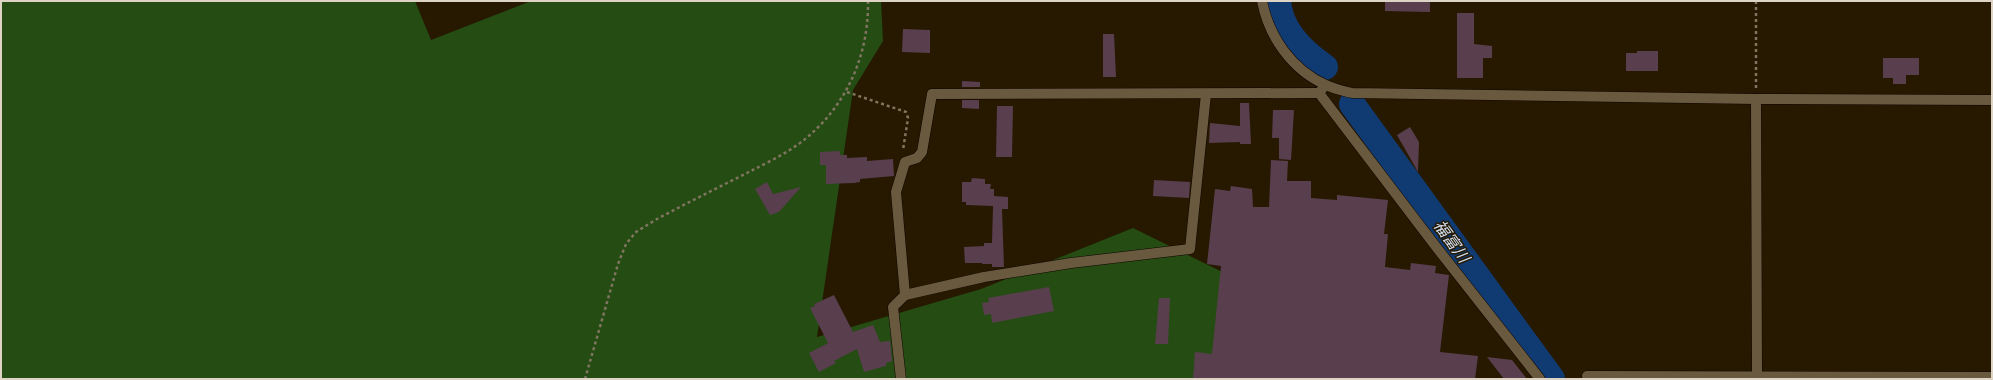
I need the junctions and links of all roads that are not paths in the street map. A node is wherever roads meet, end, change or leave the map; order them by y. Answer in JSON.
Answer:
{"nodes":[{"id":1,"x":1262,"y":1,"type":"edge"},
{"id":2,"x":1326,"y":85,"type":"junction"},
{"id":3,"x":1206,"y":94,"type":"junction"},
{"id":4,"x":1319,"y":94,"type":"junction"},
{"id":5,"x":1756,"y":99,"type":"junction"},
{"id":6,"x":1992,"y":100,"type":"edge"},
{"id":7,"x":905,"y":295,"type":"junction"},
{"id":8,"x":1587,"y":376,"type":"dead end"},
{"id":9,"x":1757,"y":376,"type":"junction"},
{"id":10,"x":1992,"y":377,"type":"edge"},
{"id":11,"x":901,"y":379,"type":"edge"},
{"id":12,"x":1540,"y":379,"type":"edge"}],
"edges":[{"from":1,"to":2,"type":"street"},
{"from":2,"to":4,"type":"street"},
{"from":2,"to":5,"type":"street"},
{"from":3,"to":4,"type":"street"},
{"from":3,"to":7,"type":"street"},
{"from":3,"to":7,"type":"street"},
{"from":4,"to":12,"type":"street"},
{"from":5,"to":6,"type":"street"},
{"from":5,"to":9,"type":"street"},
{"from":7,"to":11,"type":"street"},
{"from":8,"to":9,"type":"street"},
{"from":9,"to":10,"type":"street"}]}
